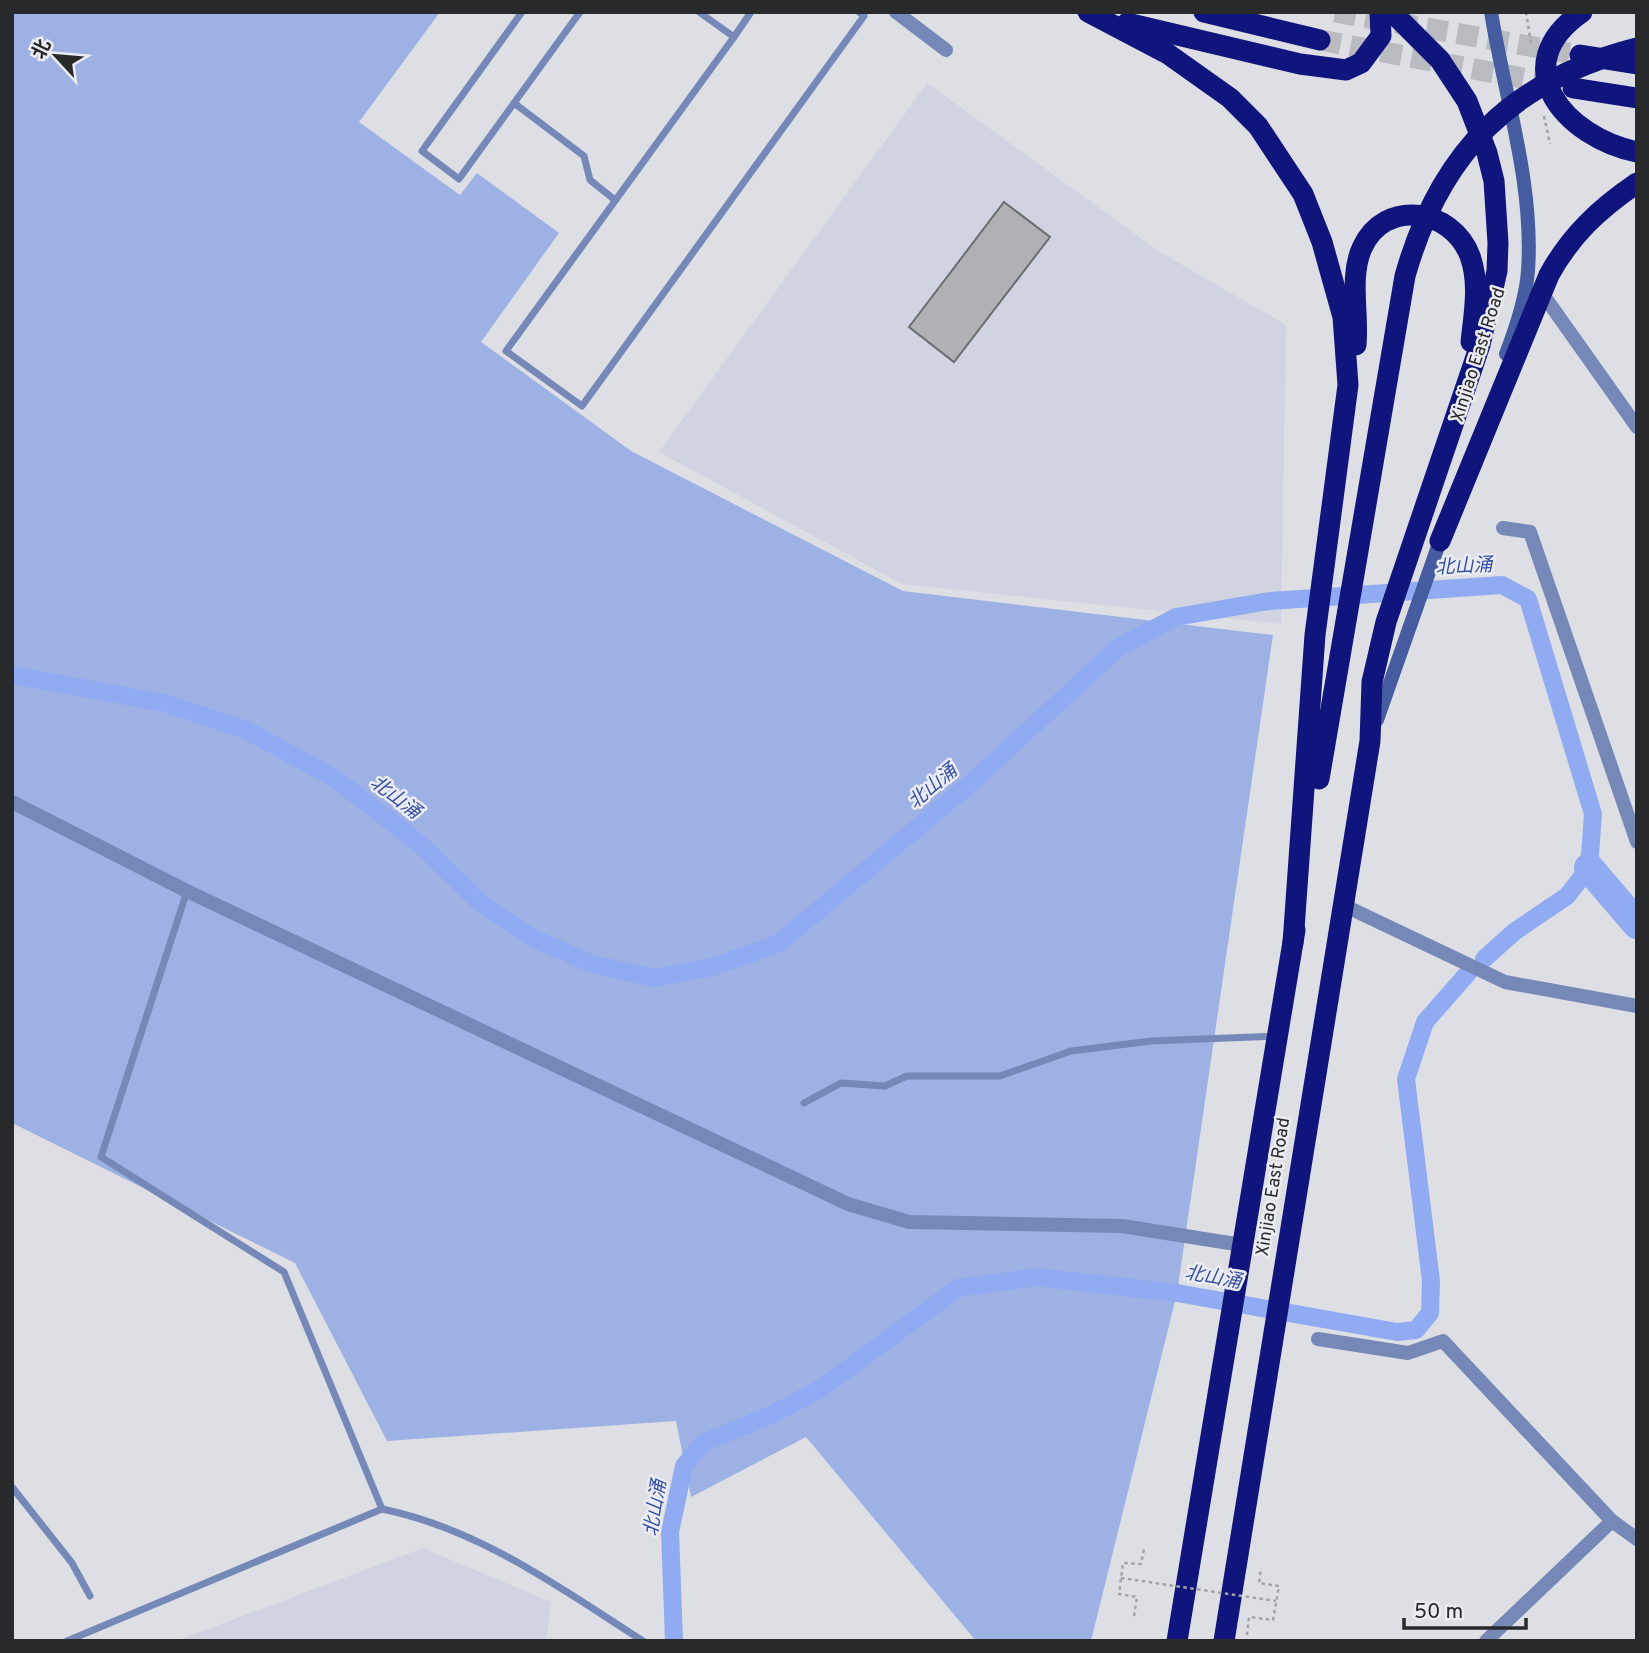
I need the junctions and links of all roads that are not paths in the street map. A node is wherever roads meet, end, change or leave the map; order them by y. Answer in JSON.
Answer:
{"nodes":[{"id":1,"x":522,"y":12,"type":"edge"},
{"id":2,"x":580,"y":12,"type":"edge"},
{"id":3,"x":699,"y":12,"type":"edge"},
{"id":4,"x":751,"y":12,"type":"edge"},
{"id":5,"x":859,"y":12,"type":"edge"},
{"id":6,"x":896,"y":12,"type":"edge"},
{"id":7,"x":1204,"y":12,"type":"edge"},
{"id":8,"x":1380,"y":12,"type":"edge"},
{"id":9,"x":1392,"y":12,"type":"edge"},
{"id":10,"x":1491,"y":12,"type":"edge"},
{"id":11,"x":1582,"y":12,"type":"edge"},
{"id":12,"x":1092,"y":13,"type":"edge"},
{"id":13,"x":734,"y":37,"type":"junction"},
{"id":14,"x":1320,"y":40,"type":"tunnel mouth"},
{"id":15,"x":1637,"y":48,"type":"edge"},
{"id":16,"x":946,"y":50,"type":"dead end"},
{"id":17,"x":1580,"y":55,"type":"tunnel mouth"},
{"id":18,"x":1637,"y":64,"type":"edge"},
{"id":19,"x":1573,"y":88,"type":"tunnel mouth"},
{"id":20,"x":1637,"y":98,"type":"edge"},
{"id":21,"x":514,"y":103,"type":"junction"},
{"id":22,"x":1637,"y":152,"type":"edge"},
{"id":23,"x":1637,"y":183,"type":"edge"},
{"id":24,"x":615,"y":201,"type":"junction"},
{"id":25,"x":1542,"y":293,"type":"junction"},
{"id":26,"x":1349,"y":385,"type":"junction"},
{"id":27,"x":1467,"y":386,"type":"junction"},
{"id":28,"x":1637,"y":427,"type":"edge"},
{"id":29,"x":1503,"y":528,"type":"dead end"},
{"id":30,"x":1440,"y":541,"type":"junction"},
{"id":31,"x":1370,"y":741,"type":"junction"},
{"id":32,"x":12,"y":802,"type":"edge"},
{"id":33,"x":1636,"y":835,"type":"edge"},
{"id":34,"x":187,"y":891,"type":"junction"},
{"id":35,"x":1343,"y":905,"type":"junction"},
{"id":36,"x":1293,"y":943,"type":"junction"},
{"id":37,"x":1637,"y":1006,"type":"edge"},
{"id":38,"x":1277,"y":1036,"type":"junction"},
{"id":39,"x":804,"y":1103,"type":"dead end"},
{"id":40,"x":1242,"y":1245,"type":"junction"},
{"id":41,"x":1318,"y":1339,"type":"dead end"},
{"id":42,"x":12,"y":1487,"type":"edge"},
{"id":43,"x":382,"y":1509,"type":"junction"},
{"id":44,"x":1612,"y":1521,"type":"junction"},
{"id":45,"x":1637,"y":1539,"type":"edge"},
{"id":46,"x":90,"y":1596,"type":"dead end"},
{"id":47,"x":67,"y":1641,"type":"edge"},
{"id":48,"x":643,"y":1641,"type":"edge"},
{"id":49,"x":1177,"y":1641,"type":"edge"},
{"id":50,"x":1224,"y":1641,"type":"edge"},
{"id":51,"x":1486,"y":1641,"type":"edge"}],
"edges":[{"from":1,"to":21,"type":"lane"},
{"from":2,"to":21,"type":"lane"},
{"from":3,"to":13,"type":"lane"},
{"from":4,"to":13,"type":"lane"},
{"from":5,"to":24,"type":"lane"},
{"from":6,"to":16,"type":"street"},
{"from":7,"to":14,"type":"highway"},
{"from":8,"to":12,"type":"highway"},
{"from":9,"to":27,"type":"highway"},
{"from":10,"to":30,"type":"street","name":"Xinjiao East Road"},
{"from":11,"to":22,"type":"highway"},
{"from":12,"to":26,"type":"highway"},
{"from":13,"to":24,"type":"lane"},
{"from":15,"to":36,"type":"highway","name":"Xinjiao East Road","bridge":true},
{"from":17,"to":18,"type":"highway"},
{"from":19,"to":20,"type":"highway"},
{"from":21,"to":24,"type":"lane"},
{"from":23,"to":25,"type":"highway"},
{"from":25,"to":28,"type":"street"},
{"from":25,"to":30,"type":"highway"},
{"from":26,"to":27,"type":"highway"},
{"from":26,"to":36,"type":"highway"},
{"from":27,"to":31,"type":"highway","name":"Xinjiao East Road"},
{"from":29,"to":33,"type":"street"},
{"from":30,"to":31,"type":"street","name":"Xinjiao East Road"},
{"from":31,"to":35,"type":"highway","name":"Xinjiao East Road"},
{"from":32,"to":34,"type":"street"},
{"from":34,"to":40,"type":"street"},
{"from":34,"to":43,"type":"lane"},
{"from":35,"to":37,"type":"street"},
{"from":35,"to":50,"type":"highway","name":"Xinjiao East Road"},
{"from":36,"to":38,"type":"highway","name":"Xinjiao East Road"},
{"from":38,"to":39,"type":"lane"},
{"from":38,"to":40,"type":"highway","name":"Xinjiao East Road"},
{"from":40,"to":49,"type":"highway","name":"Xinjiao East Road"},
{"from":41,"to":44,"type":"street"},
{"from":42,"to":46,"type":"lane"},
{"from":43,"to":47,"type":"lane"},
{"from":43,"to":48,"type":"lane"},
{"from":44,"to":45,"type":"street"},
{"from":44,"to":51,"type":"street"}]}
